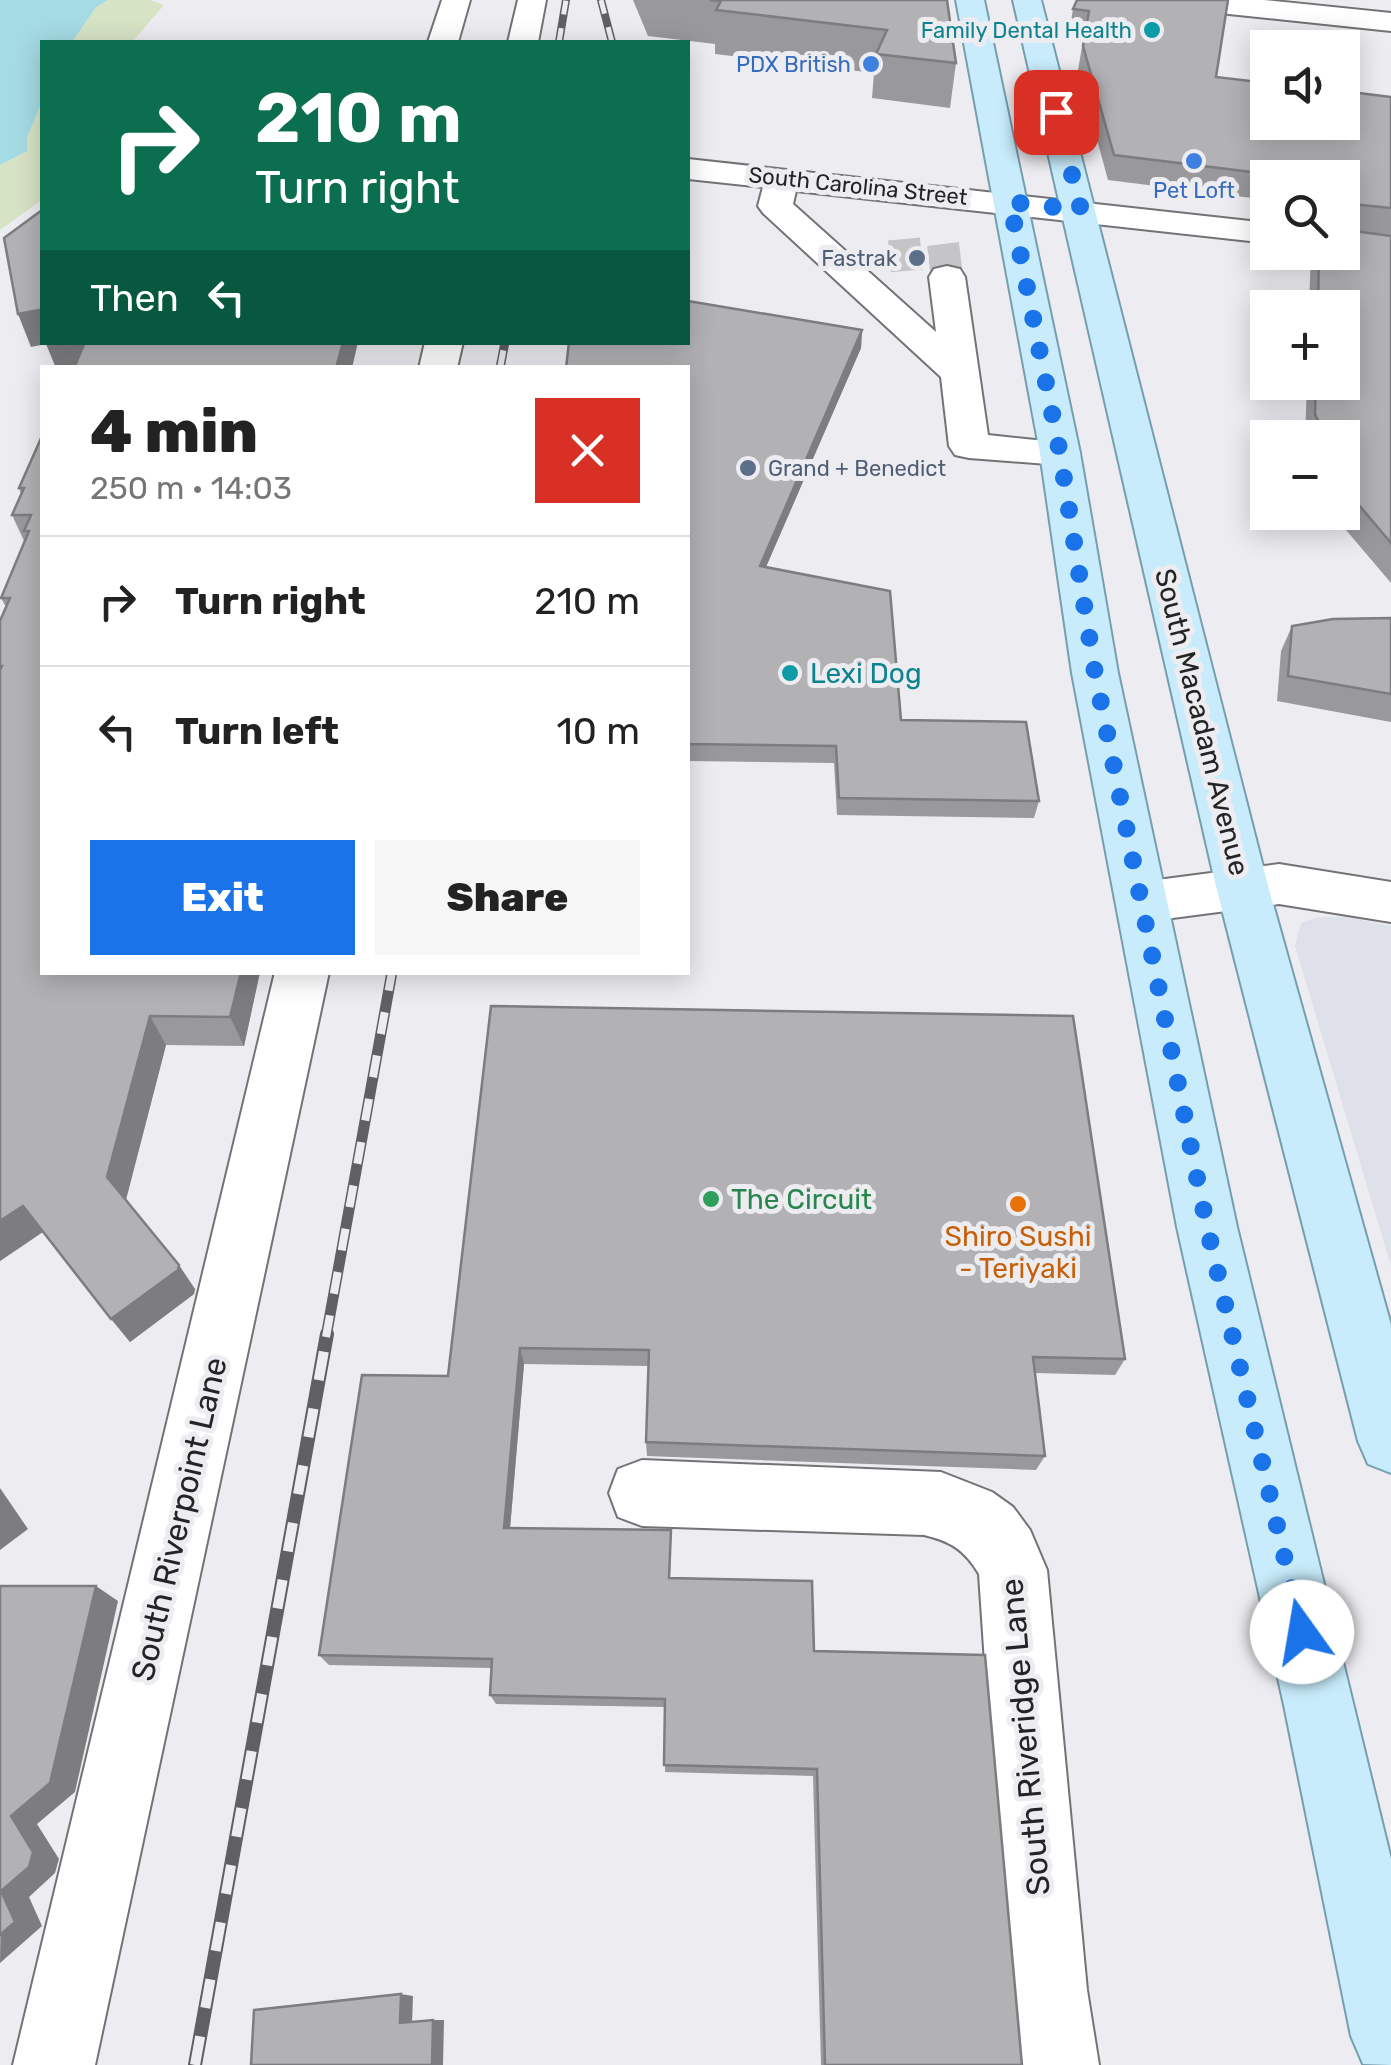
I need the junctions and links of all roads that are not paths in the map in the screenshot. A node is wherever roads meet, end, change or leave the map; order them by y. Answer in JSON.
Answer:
{"nodes":[{"id":1,"x":456,"y":0,"type":"edge"},
{"id":2,"x":532,"y":0,"type":"edge"},
{"id":3,"x":970,"y":0,"type":"edge"},
{"id":4,"x":1027,"y":0,"type":"edge"},
{"id":5,"x":1181,"y":0,"type":"edge"},
{"id":6,"x":1391,"y":22,"type":"edge"},
{"id":7,"x":443,"y":40,"type":"edge"},
{"id":8,"x":523,"y":40,"type":"edge"},
{"id":9,"x":690,"y":169,"type":"edge"},
{"id":10,"x":782,"y":178,"type":"junction"},
{"id":11,"x":1010,"y":202,"type":"junction"},
{"id":12,"x":1081,"y":210,"type":"junction"},
{"id":13,"x":1250,"y":231,"type":"edge"},
{"id":14,"x":907,"y":272,"type":"tunnel mouth"},
{"id":15,"x":948,"y":277,"type":"tunnel mouth"},
{"id":16,"x":911,"y":330,"type":"junction"},
{"id":17,"x":960,"y":374,"type":"junction"},
{"id":18,"x":1060,"y":453,"type":"junction"},
{"id":19,"x":1242,"y":886,"type":"junction"},
{"id":20,"x":1142,"y":902,"type":"junction"},
{"id":21,"x":1391,"y":902,"type":"edge"},
{"id":22,"x":301,"y":975,"type":"edge"},
{"id":23,"x":1391,"y":1441,"type":"edge"},
{"id":24,"x":642,"y":1493,"type":"dead end"},
{"id":25,"x":1391,"y":2036,"type":"edge"},
{"id":26,"x":54,"y":2065,"type":"edge"},
{"id":27,"x":1058,"y":2065,"type":"edge"}],
"edges":[{"from":1,"to":7,"type":"street"},
{"from":2,"to":8,"type":"street"},
{"from":3,"to":11,"type":"main road"},
{"from":4,"to":12,"type":"main road","name":"South Macadam Avenue"},
{"from":5,"to":6,"type":"street"},
{"from":9,"to":10,"type":"street","name":"South Carolina Street"},
{"from":10,"to":11,"type":"street","name":"South Carolina Street"},
{"from":10,"to":16,"type":"street"},
{"from":11,"to":12,"type":"street","name":"South Carolina Street"},
{"from":11,"to":18,"type":"main road"},
{"from":12,"to":13,"type":"street","name":"South Carolina Street"},
{"from":12,"to":19,"type":"main road","name":"South Macadam Avenue"},
{"from":14,"to":16,"type":"street"},
{"from":15,"to":17,"type":"street"},
{"from":16,"to":17,"type":"street"},
{"from":17,"to":18,"type":"street"},
{"from":18,"to":20,"type":"main road"},
{"from":19,"to":20,"type":"street"},
{"from":19,"to":21,"type":"street"},
{"from":19,"to":23,"type":"main road","name":"South Macadam Avenue"},
{"from":20,"to":25,"type":"main road"},
{"from":22,"to":26,"type":"street","name":"South Riverpoint Lane"},
{"from":24,"to":27,"type":"street","name":"South Riveridge Lane"}]}
